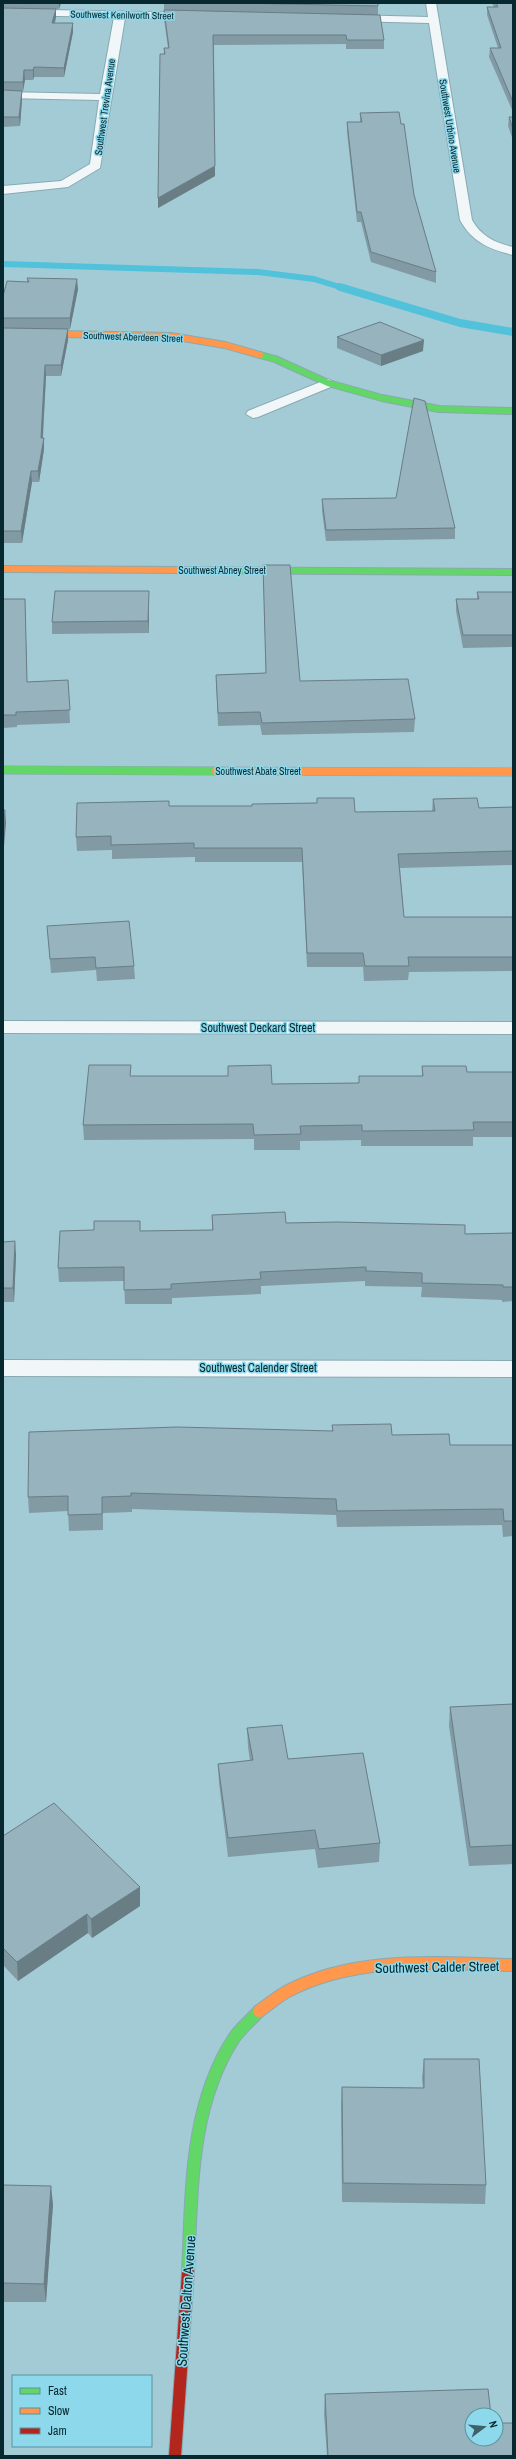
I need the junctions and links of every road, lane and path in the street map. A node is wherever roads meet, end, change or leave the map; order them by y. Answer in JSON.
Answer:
{"nodes":[{"id":1,"x":431,"y":3,"type":"edge"},
{"id":2,"x":3,"y":12,"type":"edge"},
{"id":3,"x":120,"y":15,"type":"junction"},
{"id":4,"x":206,"y":16,"type":"edge"},
{"id":5,"x":338,"y":18,"type":"edge"},
{"id":6,"x":432,"y":20,"type":"junction"},
{"id":7,"x":3,"y":95,"type":"edge"},
{"id":8,"x":105,"y":97,"type":"junction"},
{"id":9,"x":3,"y":190,"type":"edge"},
{"id":10,"x":513,"y":251,"type":"edge"},
{"id":11,"x":3,"y":333,"type":"edge"},
{"id":12,"x":328,"y":383,"type":"junction"},
{"id":13,"x":513,"y":411,"type":"edge"},
{"id":14,"x":252,"y":414,"type":"dead end"},
{"id":15,"x":3,"y":570,"type":"edge"},
{"id":16,"x":513,"y":572,"type":"edge"},
{"id":17,"x":3,"y":770,"type":"edge"},
{"id":18,"x":513,"y":772,"type":"edge"},
{"id":19,"x":3,"y":1027,"type":"edge"},
{"id":20,"x":513,"y":1028,"type":"edge"},
{"id":21,"x":3,"y":1368,"type":"edge"},
{"id":22,"x":513,"y":1369,"type":"edge"},
{"id":23,"x":513,"y":1965,"type":"edge"},
{"id":24,"x":196,"y":2147,"type":"joint"},
{"id":25,"x":175,"y":2456,"type":"edge"}],
"edges":[{"from":1,"to":6,"type":"street","name":"Southwest Urbino Avenue"},
{"from":2,"to":3,"type":"street","name":"Southwest Kenilworth Street"},
{"from":3,"to":4,"type":"street","name":"Southwest Kenilworth Street"},
{"from":3,"to":8,"type":"street","name":"Southwest Trevina Avenue"},
{"from":5,"to":6,"type":"street"},
{"from":6,"to":10,"type":"street","name":"Southwest Urbino Avenue"},
{"from":7,"to":8,"type":"street"},
{"from":8,"to":9,"type":"street","name":"Southwest Trevina Avenue"},
{"from":11,"to":12,"type":"street","name":"Southwest Aberdeen Street"},
{"from":12,"to":13,"type":"street","name":"Southwest Aberdeen Street"},
{"from":12,"to":14,"type":"street"},
{"from":15,"to":16,"type":"street","name":"Southwest Abney Street"},
{"from":17,"to":18,"type":"street","name":"Southwest Abate Street"},
{"from":19,"to":20,"type":"street","name":"Southwest Deckard Street"},
{"from":21,"to":22,"type":"street","name":"Southwest Calender Street"},
{"from":23,"to":24,"type":"street","name":"Southwest Calder Street"},
{"from":24,"to":25,"type":"street","name":"Southwest Dalton Avenue"}]}
